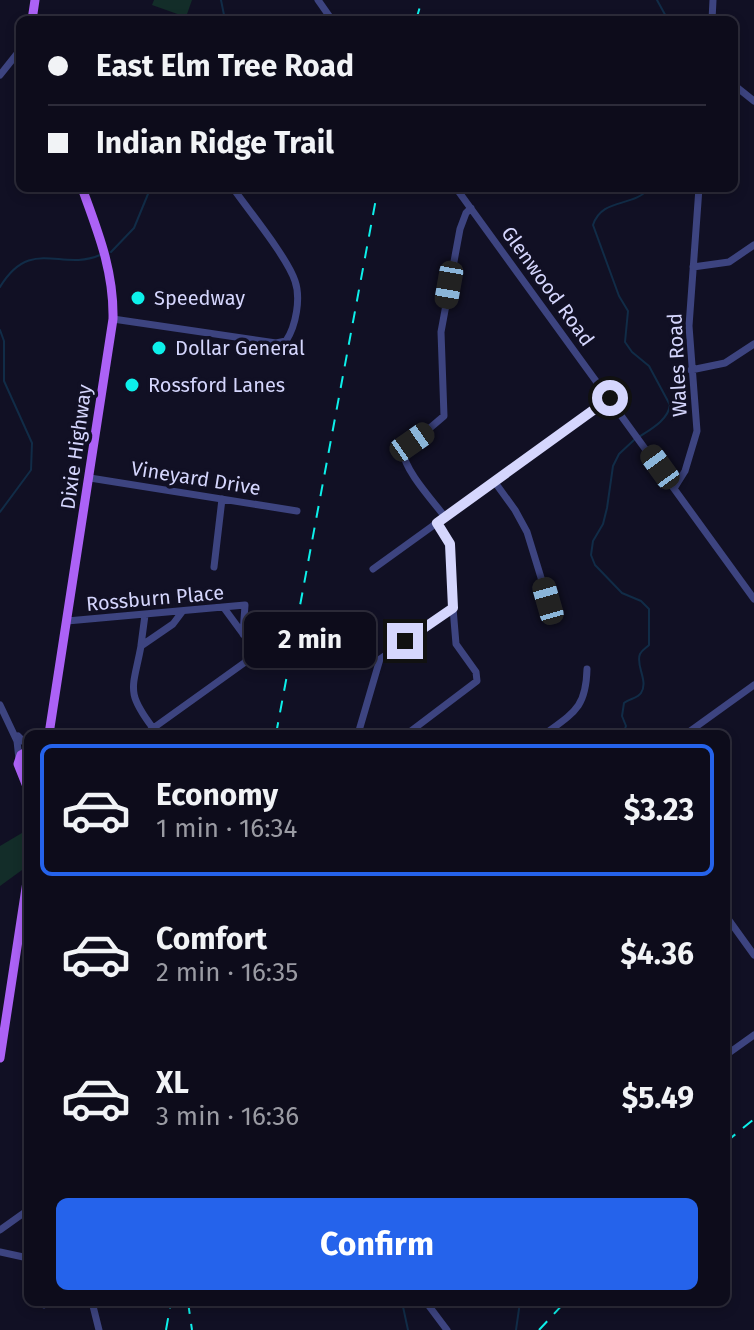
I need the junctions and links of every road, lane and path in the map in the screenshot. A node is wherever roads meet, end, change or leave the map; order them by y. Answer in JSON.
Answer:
{"nodes":[{"id":1,"x":16,"y":55,"type":"edge"},
{"id":2,"x":0,"y":75,"type":"edge"},
{"id":3,"x":738,"y":87,"type":"edge"},
{"id":4,"x":754,"y":101,"type":"edge"},
{"id":5,"x":83,"y":192,"type":"edge"},
{"id":6,"x":236,"y":192,"type":"edge"},
{"id":7,"x":459,"y":192,"type":"edge"},
{"id":8,"x":699,"y":192,"type":"edge"},
{"id":9,"x":471,"y":208,"type":"junction"},
{"id":10,"x":754,"y":245,"type":"edge"},
{"id":11,"x":693,"y":267,"type":"junction"},
{"id":12,"x":113,"y":319,"type":"junction"},
{"id":13,"x":751,"y":346,"type":"edge"},
{"id":14,"x":754,"y":358,"type":"edge"},
{"id":15,"x":691,"y":370,"type":"junction"},
{"id":16,"x":610,"y":398,"type":"junction"},
{"id":17,"x":90,"y":478,"type":"junction"},
{"id":18,"x":494,"y":481,"type":"junction"},
{"id":19,"x":675,"y":487,"type":"junction"},
{"id":20,"x":222,"y":499,"type":"junction"},
{"id":21,"x":297,"y":511,"type":"dead end"},
{"id":22,"x":445,"y":517,"type":"junction"},
{"id":23,"x":437,"y":523,"type":"junction"},
{"id":24,"x":214,"y":567,"type":"dead end"},
{"id":25,"x":373,"y":569,"type":"dead end"},
{"id":26,"x":754,"y":599,"type":"edge"},
{"id":27,"x":224,"y":608,"type":"junction"},
{"id":28,"x":453,"y":608,"type":"junction"},
{"id":29,"x":182,"y":612,"type":"junction"},
{"id":30,"x":145,"y":615,"type":"junction"},
{"id":31,"x":554,"y":620,"type":"dead end"},
{"id":32,"x":67,"y":621,"type":"junction"},
{"id":33,"x":243,"y":634,"type":"junction"},
{"id":34,"x":141,"y":646,"type":"junction"},
{"id":35,"x":587,"y":669,"type":"dead end"},
{"id":36,"x":754,"y":685,"type":"edge"},
{"id":37,"x":1,"y":707,"type":"edge"},
{"id":38,"x":153,"y":728,"type":"junction"},
{"id":39,"x":48,"y":730,"type":"edge"},
{"id":40,"x":150,"y":730,"type":"edge"},
{"id":41,"x":359,"y":730,"type":"edge"},
{"id":42,"x":412,"y":730,"type":"edge"},
{"id":43,"x":550,"y":730,"type":"edge"},
{"id":44,"x":692,"y":730,"type":"edge"},
{"id":45,"x":24,"y":744,"type":"edge"},
{"id":46,"x":24,"y":753,"type":"edge"},
{"id":47,"x":19,"y":759,"type":"junction"},
{"id":48,"x":24,"y":775,"type":"edge"},
{"id":49,"x":24,"y":896,"type":"edge"},
{"id":50,"x":730,"y":922,"type":"edge"},
{"id":51,"x":754,"y":955,"type":"edge"},
{"id":52,"x":4,"y":1001,"type":"edge"},
{"id":53,"x":754,"y":1035,"type":"edge"},
{"id":54,"x":730,"y":1052,"type":"edge"},
{"id":55,"x":0,"y":1058,"type":"edge"},
{"id":56,"x":24,"y":1213,"type":"edge"},
{"id":57,"x":0,"y":1230,"type":"edge"},
{"id":58,"x":0,"y":1252,"type":"edge"},
{"id":59,"x":24,"y":1257,"type":"edge"},
{"id":60,"x":93,"y":1306,"type":"edge"},
{"id":61,"x":429,"y":1306,"type":"edge"},
{"id":62,"x":99,"y":1330,"type":"edge"},
{"id":63,"x":447,"y":1330,"type":"edge"}],
"edges":[{"from":1,"to":2,"type":"street"},
{"from":3,"to":4,"type":"street"},
{"from":5,"to":12,"type":"main road","name":"Dixie Highway"},
{"from":6,"to":12,"type":"street"},
{"from":7,"to":9,"type":"street","name":"Glenwood Road"},
{"from":8,"to":11,"type":"street","name":"Wales Road"},
{"from":9,"to":16,"type":"street","name":"Glenwood Road"},
{"from":9,"to":22,"type":"street"},
{"from":10,"to":11,"type":"street"},
{"from":11,"to":15,"type":"street","name":"Wales Road"},
{"from":12,"to":17,"type":"main road","name":"Dixie Highway"},
{"from":13,"to":14,"type":"street"},
{"from":13,"to":15,"type":"street"},
{"from":15,"to":19,"type":"street","name":"Wales Road"},
{"from":16,"to":18,"type":"street"},
{"from":16,"to":19,"type":"street","name":"Glenwood Road"},
{"from":17,"to":20,"type":"street","name":"Vineyard Drive"},
{"from":17,"to":32,"type":"main road","name":"Dixie Highway"},
{"from":18,"to":22,"type":"street"},
{"from":18,"to":31,"type":"street"},
{"from":19,"to":26,"type":"street","name":"Glenwood Road"},
{"from":20,"to":21,"type":"street","name":"Vineyard Drive"},
{"from":20,"to":24,"type":"street"},
{"from":22,"to":23,"type":"street"},
{"from":23,"to":25,"type":"street"},
{"from":23,"to":28,"type":"street"},
{"from":27,"to":29,"type":"street","name":"Rossburn Place"},
{"from":27,"to":33,"type":"street"},
{"from":27,"to":33,"type":"street","name":"Rossburn Place"},
{"from":28,"to":41,"type":"street"},
{"from":28,"to":42,"type":"street"},
{"from":29,"to":30,"type":"street","name":"Rossburn Place"},
{"from":29,"to":34,"type":"street"},
{"from":30,"to":32,"type":"street","name":"Rossburn Place"},
{"from":30,"to":34,"type":"street"},
{"from":32,"to":39,"type":"main road","name":"Dixie Highway"},
{"from":33,"to":38,"type":"street"},
{"from":34,"to":38,"type":"street"},
{"from":35,"to":43,"type":"street"},
{"from":36,"to":44,"type":"street"},
{"from":37,"to":45,"type":"street"},
{"from":37,"to":47,"type":"street"},
{"from":38,"to":40,"type":"street"},
{"from":46,"to":47,"type":"main road"},
{"from":47,"to":48,"type":"main road"},
{"from":49,"to":52,"type":"main road"},
{"from":50,"to":51,"type":"street"},
{"from":52,"to":55,"type":"main road"},
{"from":53,"to":54,"type":"street"},
{"from":56,"to":57,"type":"street"},
{"from":58,"to":59,"type":"street"},
{"from":60,"to":62,"type":"street"},
{"from":61,"to":63,"type":"street"}]}
